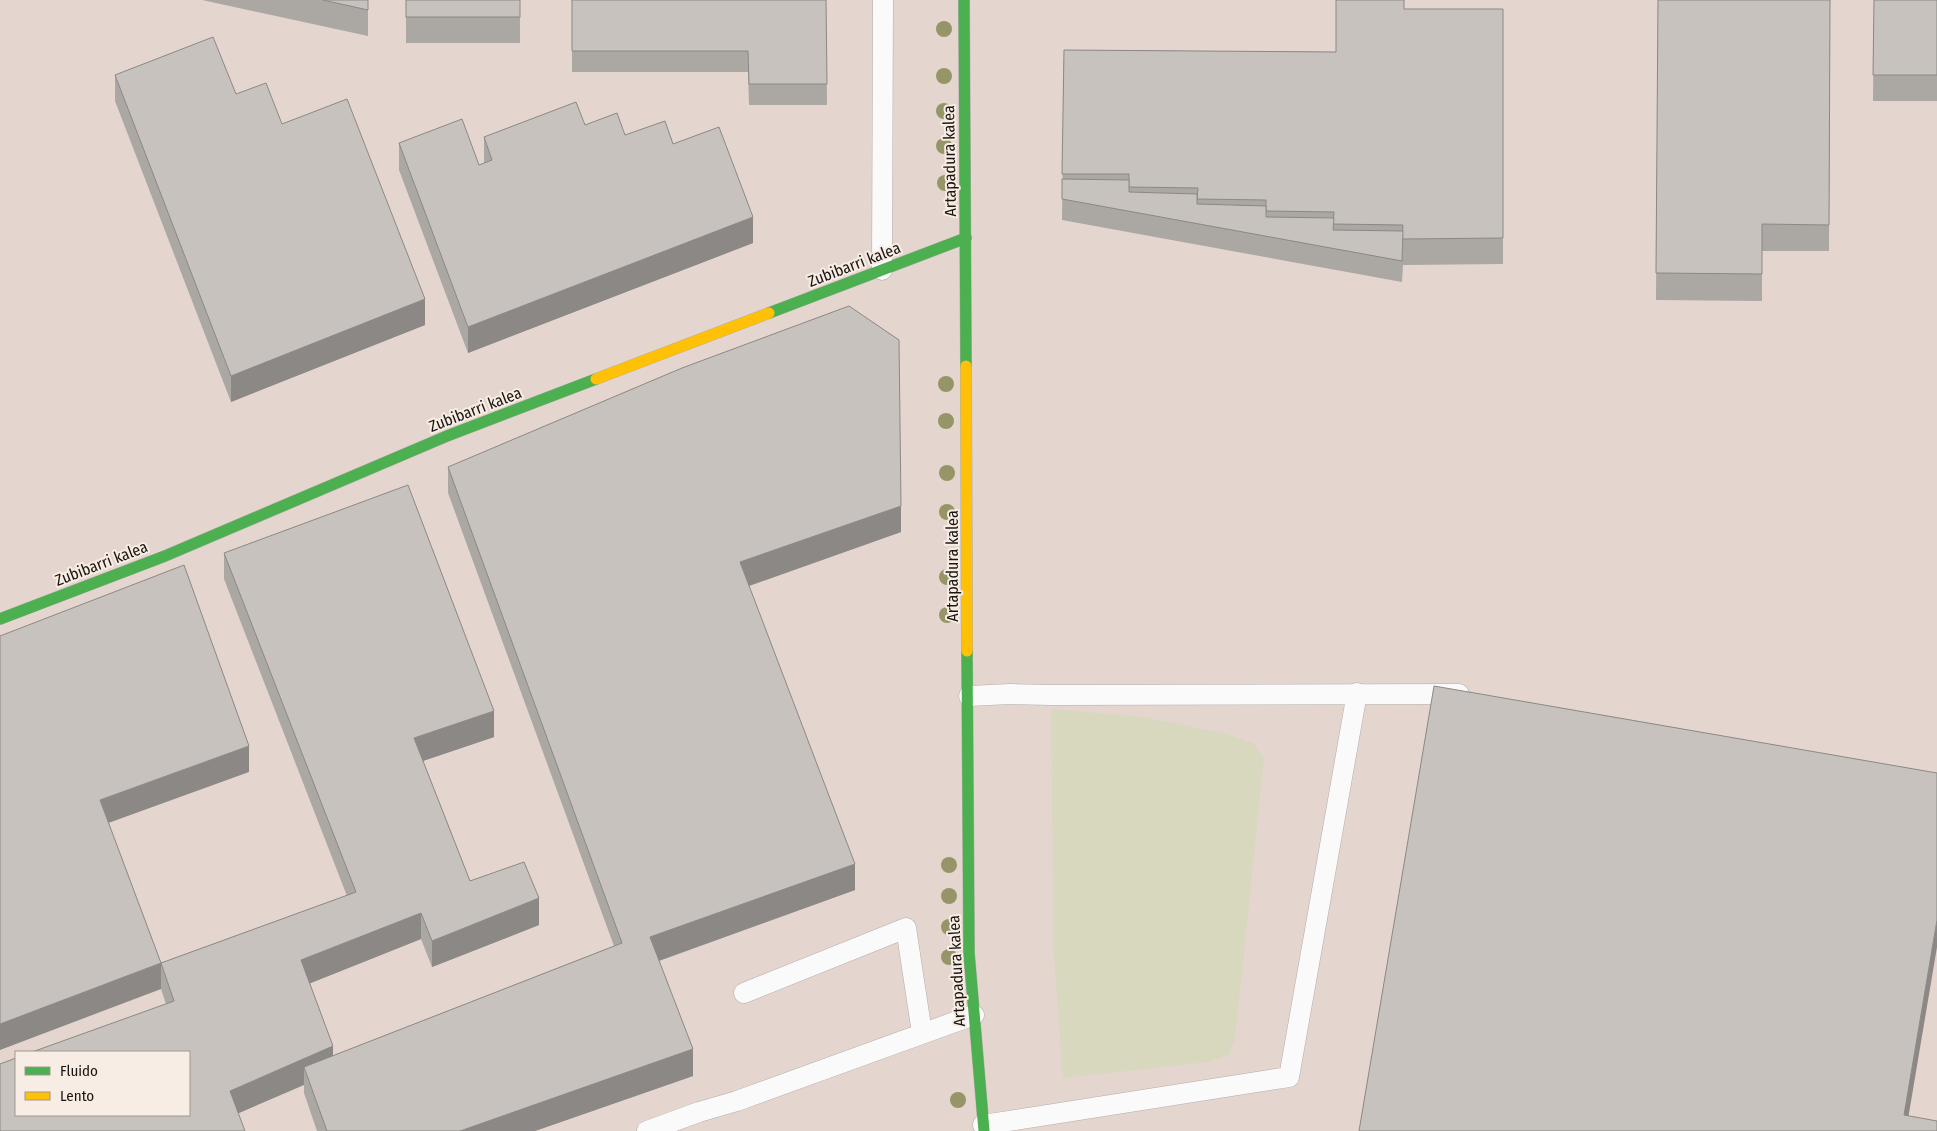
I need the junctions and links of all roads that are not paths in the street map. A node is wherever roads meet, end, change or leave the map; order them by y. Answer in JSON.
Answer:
{"nodes":[{"id":1,"x":883,"y":0,"type":"edge"},
{"id":2,"x":964,"y":0,"type":"edge"},
{"id":3,"x":966,"y":238,"type":"junction"},
{"id":4,"x":882,"y":270,"type":"junction"},
{"id":5,"x":0,"y":619,"type":"edge"},
{"id":6,"x":1356,"y":693,"type":"junction"},
{"id":7,"x":969,"y":696,"type":"junction"},
{"id":8,"x":1481,"y":698,"type":"edge"},
{"id":9,"x":744,"y":993,"type":"dead end"},
{"id":10,"x":974,"y":1015,"type":"junction"},
{"id":11,"x":922,"y":1033,"type":"junction"},
{"id":12,"x":983,"y":1128,"type":"edge"},
{"id":13,"x":647,"y":1131,"type":"edge"}],
"edges":[{"from":1,"to":4,"type":"lane"},
{"from":2,"to":3,"type":"street","name":"Artapadura kalea"},
{"from":3,"to":4,"type":"street","name":"Zubibarri kalea"},
{"from":3,"to":7,"type":"street","name":"Artapadura kalea"},
{"from":4,"to":5,"type":"street","name":"Zubibarri kalea"},
{"from":6,"to":7,"type":"lane"},
{"from":6,"to":8,"type":"lane"},
{"from":6,"to":12,"type":"lane"},
{"from":7,"to":10,"type":"street","name":"Artapadura kalea"},
{"from":9,"to":11,"type":"lane"},
{"from":10,"to":11,"type":"lane"},
{"from":10,"to":12,"type":"street","name":"Artapadura kalea"},
{"from":11,"to":13,"type":"lane"}]}
